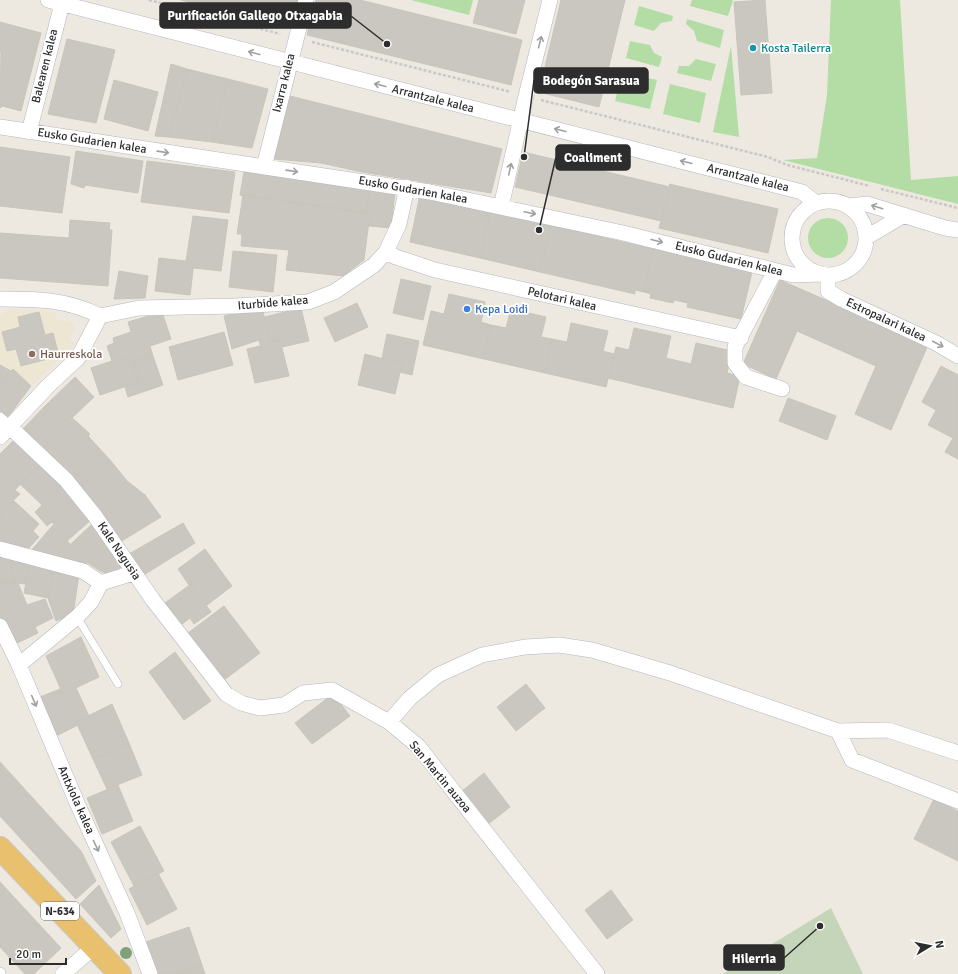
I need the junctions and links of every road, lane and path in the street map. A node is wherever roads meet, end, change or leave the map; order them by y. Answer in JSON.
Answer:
{"nodes":[{"id":1,"x":149,"y":0,"type":"edge"},
{"id":2,"x":306,"y":0,"type":"edge"},
{"id":3,"x":550,"y":0,"type":"edge"},
{"id":4,"x":57,"y":1,"type":"edge"},
{"id":5,"x":296,"y":38,"type":"junction"},
{"id":6,"x":289,"y":62,"type":"junction"},
{"id":7,"x":526,"y":96,"type":"junction"},
{"id":8,"x":520,"y":121,"type":"junction"},
{"id":9,"x":0,"y":127,"type":"edge"},
{"id":10,"x":29,"y":132,"type":"junction"},
{"id":11,"x":787,"y":165,"type":"dead end"},
{"id":12,"x":264,"y":167,"type":"junction"},
{"id":13,"x":407,"y":187,"type":"junction"},
{"id":14,"x":816,"y":203,"type":"junction"},
{"id":15,"x":849,"y":206,"type":"junction"},
{"id":16,"x":502,"y":207,"type":"junction"},
{"id":17,"x":904,"y":215,"type":"junction"},
{"id":18,"x":958,"y":230,"type":"edge"},
{"id":19,"x":867,"y":237,"type":"junction"},
{"id":20,"x":386,"y":252,"type":"junction"},
{"id":21,"x":775,"y":270,"type":"junction"},
{"id":22,"x":824,"y":275,"type":"junction"},
{"id":23,"x":0,"y":299,"type":"edge"},
{"id":24,"x":100,"y":316,"type":"junction"},
{"id":25,"x":741,"y":338,"type":"junction"},
{"id":26,"x":958,"y":356,"type":"edge"},
{"id":27,"x":782,"y":389,"type":"dead end"},
{"id":28,"x":3,"y":427,"type":"edge"},
{"id":29,"x":0,"y":549,"type":"edge"},
{"id":30,"x":134,"y":573,"type":"junction"},
{"id":31,"x":101,"y":583,"type":"junction"},
{"id":32,"x":77,"y":617,"type":"junction"},
{"id":33,"x":0,"y":626,"type":"edge"},
{"id":34,"x":19,"y":665,"type":"junction"},
{"id":35,"x":118,"y":684,"type":"dead end"},
{"id":36,"x":226,"y":694,"type":"joint"},
{"id":37,"x":389,"y":722,"type":"junction"},
{"id":38,"x":838,"y":731,"type":"junction"},
{"id":39,"x":958,"y":753,"type":"edge"},
{"id":40,"x":958,"y":801,"type":"edge"},
{"id":41,"x":0,"y":848,"type":"edge"},
{"id":42,"x":94,"y":947,"type":"junction"},
{"id":43,"x":63,"y":974,"type":"edge"},
{"id":44,"x":120,"y":974,"type":"edge"},
{"id":45,"x":150,"y":974,"type":"edge"},
{"id":46,"x":597,"y":974,"type":"edge"}],
"edges":[{"from":1,"to":5,"type":"path"},
{"from":2,"to":5,"type":"street","name":"Ixarra kalea"},
{"from":7,"to":3,"type":"street","one_way":true},
{"from":6,"to":4,"type":"street","name":"Arrantzale kalea","one_way":true},
{"from":4,"to":10,"type":"street","name":"Balearen kalea"},
{"from":5,"to":6,"type":"street","name":"Ixarra kalea"},
{"from":5,"to":7,"type":"path"},
{"from":8,"to":6,"type":"street","name":"Arrantzale kalea","one_way":true},
{"from":6,"to":12,"type":"street","name":"Ixarra kalea"},
{"from":7,"to":8,"type":"street"},
{"from":7,"to":11,"type":"path"},
{"from":14,"to":8,"type":"street","name":"Arrantzale kalea","one_way":true},
{"from":16,"to":8,"type":"street","one_way":true},
{"from":9,"to":10,"type":"street","name":"Eusko Gudarien kalea"},
{"from":10,"to":12,"type":"street","name":"Eusko Gudarien kalea","one_way":true},
{"from":12,"to":13,"type":"street","name":"Eusko Gudarien kalea","one_way":true},
{"from":13,"to":16,"type":"street","name":"Eusko Gudarien kalea"},
{"from":13,"to":20,"type":"street","name":"Iturbide kalea"},
{"from":14,"to":15,"type":"street"},
{"from":14,"to":22,"type":"street"},
{"from":17,"to":15,"type":"street","one_way":true},
{"from":15,"to":19,"type":"street"},
{"from":16,"to":21,"type":"street","name":"Eusko Gudarien kalea","one_way":true},
{"from":17,"to":18,"type":"street"},
{"from":17,"to":19,"type":"street"},
{"from":19,"to":22,"type":"street"},
{"from":20,"to":24,"type":"street","name":"Iturbide kalea"},
{"from":20,"to":25,"type":"street","name":"Pelotari kalea"},
{"from":21,"to":22,"type":"street","name":"Eusko Gudarien kalea"},
{"from":21,"to":25,"type":"street"},
{"from":22,"to":26,"type":"street","name":"Estropalari kalea","one_way":true},
{"from":23,"to":24,"type":"street"},
{"from":24,"to":28,"type":"street"},
{"from":25,"to":27,"type":"street"},
{"from":28,"to":30,"type":"street","name":"Kale Nagusia"},
{"from":29,"to":31,"type":"street"},
{"from":30,"to":31,"type":"street"},
{"from":30,"to":36,"type":"street","name":"Kale Nagusia"},
{"from":31,"to":32,"type":"street"},
{"from":32,"to":34,"type":"street"},
{"from":32,"to":35,"type":"lane"},
{"from":33,"to":34,"type":"street","name":"Antxiola kalea"},
{"from":34,"to":45,"type":"street","name":"Antxiola kalea","one_way":true},
{"from":36,"to":37,"type":"street","name":"San Martin auzoa"},
{"from":37,"to":38,"type":"street"},
{"from":37,"to":46,"type":"street","name":"San Martin auzoa"},
{"from":38,"to":39,"type":"street"},
{"from":38,"to":40,"type":"street"},
{"from":41,"to":42,"type":"highway","number":"N-634"},
{"from":42,"to":43,"type":"street"},
{"from":42,"to":44,"type":"highway","number":"N-634"}]}
